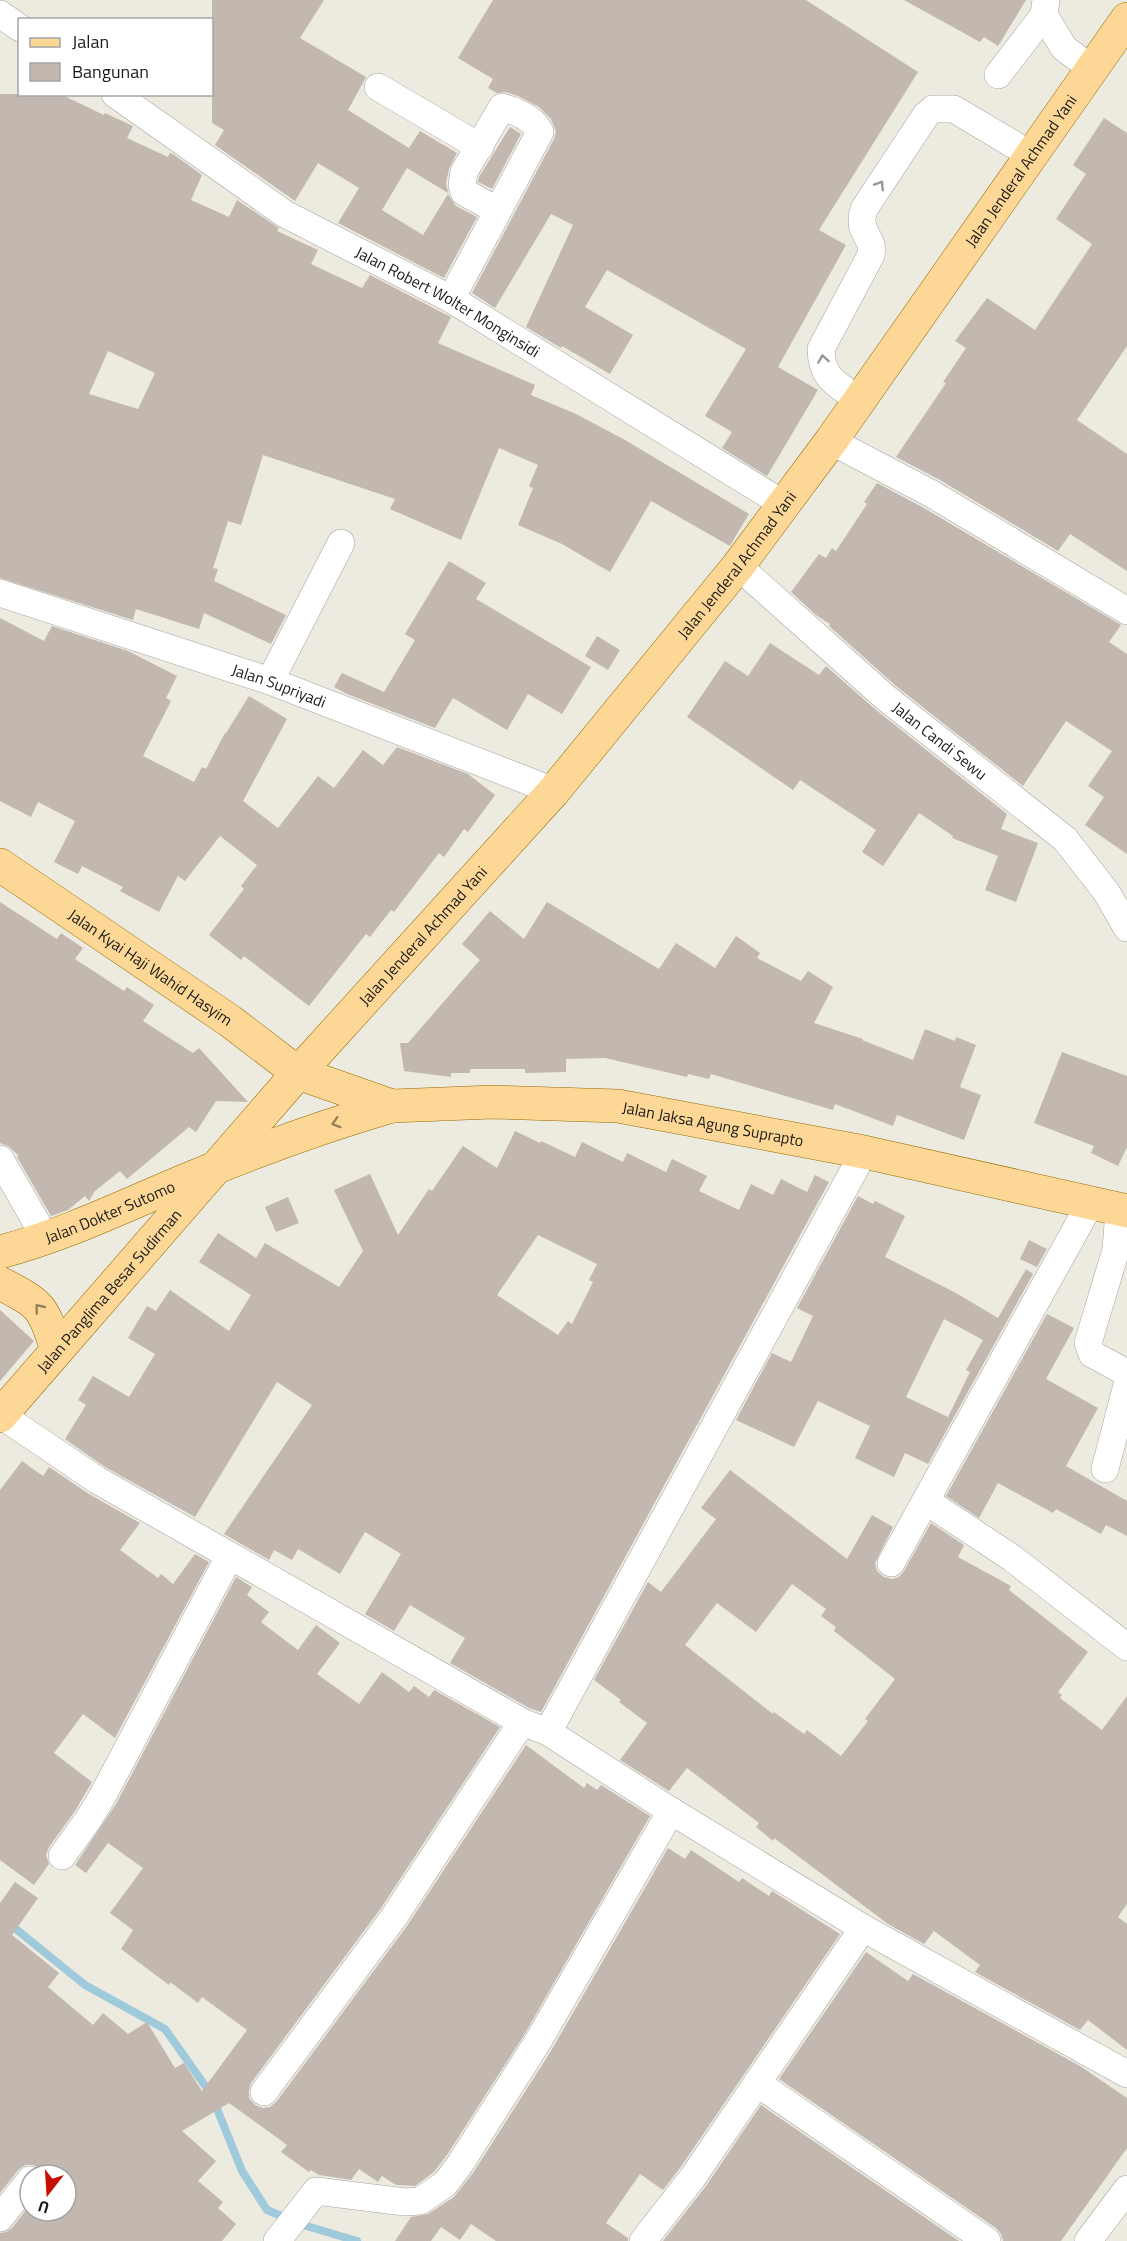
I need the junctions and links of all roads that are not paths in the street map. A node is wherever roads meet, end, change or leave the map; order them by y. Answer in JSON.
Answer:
{"nodes":[{"id":1,"x":1045,"y":7,"type":"edge"},
{"id":2,"x":0,"y":15,"type":"edge"},
{"id":3,"x":18,"y":27,"type":"edge"},
{"id":4,"x":1123,"y":34,"type":"edge"},
{"id":5,"x":1092,"y":69,"type":"junction"},
{"id":6,"x":998,"y":75,"type":"dead end"},
{"id":7,"x":378,"y":87,"type":"dead end"},
{"id":8,"x":118,"y":96,"type":"edge"},
{"id":9,"x":480,"y":147,"type":"junction"},
{"id":10,"x":1031,"y":155,"type":"junction"},
{"id":11,"x":498,"y":210,"type":"junction"},
{"id":12,"x":451,"y":299,"type":"junction"},
{"id":13,"x":859,"y":400,"type":"junction"},
{"id":14,"x":831,"y":441,"type":"junction"},
{"id":15,"x":785,"y":505,"type":"junction"},
{"id":16,"x":341,"y":543,"type":"dead end"},
{"id":17,"x":738,"y":566,"type":"junction"},
{"id":18,"x":0,"y":593,"type":"edge"},
{"id":19,"x":1127,"y":611,"type":"edge"},
{"id":20,"x":270,"y":681,"type":"junction"},
{"id":21,"x":554,"y":791,"type":"junction"},
{"id":22,"x":0,"y":865,"type":"edge"},
{"id":23,"x":1127,"y":928,"type":"edge"},
{"id":24,"x":298,"y":1072,"type":"junction"},
{"id":25,"x":392,"y":1106,"type":"junction"},
{"id":26,"x":864,"y":1152,"type":"junction"},
{"id":27,"x":0,"y":1159,"type":"edge"},
{"id":28,"x":218,"y":1166,"type":"junction"},
{"id":29,"x":1112,"y":1208,"type":"edge"},
{"id":30,"x":46,"y":1239,"type":"junction"},
{"id":31,"x":0,"y":1252,"type":"edge"},
{"id":32,"x":0,"y":1284,"type":"edge"},
{"id":33,"x":57,"y":1350,"type":"junction"},
{"id":34,"x":1127,"y":1373,"type":"edge"},
{"id":35,"x":1127,"y":1384,"type":"edge"},
{"id":36,"x":0,"y":1416,"type":"edge"},
{"id":37,"x":1105,"y":1469,"type":"dead end"},
{"id":38,"x":926,"y":1501,"type":"junction"},
{"id":39,"x":229,"y":1557,"type":"junction"},
{"id":40,"x":891,"y":1563,"type":"dead end"},
{"id":41,"x":1127,"y":1647,"type":"edge"},
{"id":42,"x":522,"y":1722,"type":"junction"},
{"id":43,"x":548,"y":1732,"type":"junction"},
{"id":44,"x":671,"y":1811,"type":"junction"},
{"id":45,"x":62,"y":1856,"type":"dead end"},
{"id":46,"x":863,"y":1928,"type":"junction"},
{"id":47,"x":1127,"y":2074,"type":"edge"},
{"id":48,"x":757,"y":2083,"type":"junction"},
{"id":49,"x":264,"y":2092,"type":"dead end"},
{"id":50,"x":1127,"y":2189,"type":"edge"},
{"id":51,"x":18,"y":2195,"type":"edge"},
{"id":52,"x":0,"y":2218,"type":"edge"},
{"id":53,"x":285,"y":2233,"type":"edge"},
{"id":54,"x":643,"y":2241,"type":"edge"},
{"id":55,"x":987,"y":2241,"type":"edge"},
{"id":56,"x":1088,"y":2241,"type":"edge"}],
"edges":[{"from":1,"to":5,"type":"street"},
{"from":1,"to":6,"type":"street"},
{"from":2,"to":3,"type":"street"},
{"from":4,"to":5,"type":"main road","name":"Jalan Jenderal Achmad Yani"},
{"from":5,"to":10,"type":"main road","name":"Jalan Jenderal Achmad Yani"},
{"from":7,"to":9,"type":"street"},
{"from":8,"to":12,"type":"street","name":"Jalan Robert Wolter Monginsidi"},
{"from":9,"to":11,"type":"street"},
{"from":9,"to":11,"type":"street"},
{"from":10,"to":13,"type":"main road","name":"Jalan Jenderal Achmad Yani"},
{"from":13,"to":10,"type":"street","one_way":true},
{"from":11,"to":12,"type":"street"},
{"from":12,"to":15,"type":"street","name":"Jalan Robert Wolter Monginsidi"},
{"from":13,"to":14,"type":"main road","name":"Jalan Jenderal Achmad Yani"},
{"from":14,"to":15,"type":"main road","name":"Jalan Jenderal Achmad Yani"},
{"from":14,"to":19,"type":"street"},
{"from":15,"to":17,"type":"main road","name":"Jalan Jenderal Achmad Yani"},
{"from":16,"to":20,"type":"street"},
{"from":17,"to":21,"type":"main road","name":"Jalan Jenderal Achmad Yani"},
{"from":17,"to":23,"type":"street","name":"Jalan Candi Sewu"},
{"from":18,"to":20,"type":"street","name":"Jalan Supriyadi"},
{"from":20,"to":21,"type":"street","name":"Jalan Supriyadi"},
{"from":21,"to":24,"type":"main road","name":"Jalan Jenderal Achmad Yani"},
{"from":22,"to":24,"type":"main road","name":"Jalan Kyai Haji Wahid Hasyim"},
{"from":24,"to":25,"type":"main road","name":"Jalan Jaksa Agung Suprapto"},
{"from":24,"to":28,"type":"main road","name":"Jalan Jenderal Achmad Yani"},
{"from":25,"to":26,"type":"main road","name":"Jalan Jaksa Agung Suprapto"},
{"from":25,"to":28,"type":"main road","name":"Jalan Dokter Sutomo","one_way":true},
{"from":26,"to":29,"type":"main road","name":"Jalan Jaksa Agung Suprapto"},
{"from":26,"to":43,"type":"street"},
{"from":27,"to":30,"type":"street"},
{"from":28,"to":30,"type":"main road","name":"Jalan Dokter Sutomo"},
{"from":28,"to":33,"type":"main road","name":"Jalan Panglima Besar Sudirman"},
{"from":29,"to":34,"type":"street"},
{"from":29,"to":38,"type":"street"},
{"from":30,"to":31,"type":"main road","name":"Jalan Dokter Sutomo"},
{"from":33,"to":32,"type":"main road","one_way":true},
{"from":33,"to":36,"type":"main road","name":"Jalan Panglima Besar Sudirman"},
{"from":35,"to":37,"type":"street"},
{"from":36,"to":39,"type":"street"},
{"from":38,"to":40,"type":"street"},
{"from":38,"to":41,"type":"street"},
{"from":39,"to":42,"type":"street"},
{"from":39,"to":45,"type":"street"},
{"from":42,"to":43,"type":"street"},
{"from":42,"to":49,"type":"street"},
{"from":43,"to":44,"type":"street"},
{"from":44,"to":46,"type":"street"},
{"from":44,"to":53,"type":"street"},
{"from":46,"to":47,"type":"street"},
{"from":46,"to":48,"type":"street"},
{"from":48,"to":54,"type":"street"},
{"from":48,"to":55,"type":"street"},
{"from":50,"to":56,"type":"street"},
{"from":51,"to":52,"type":"street"}]}
